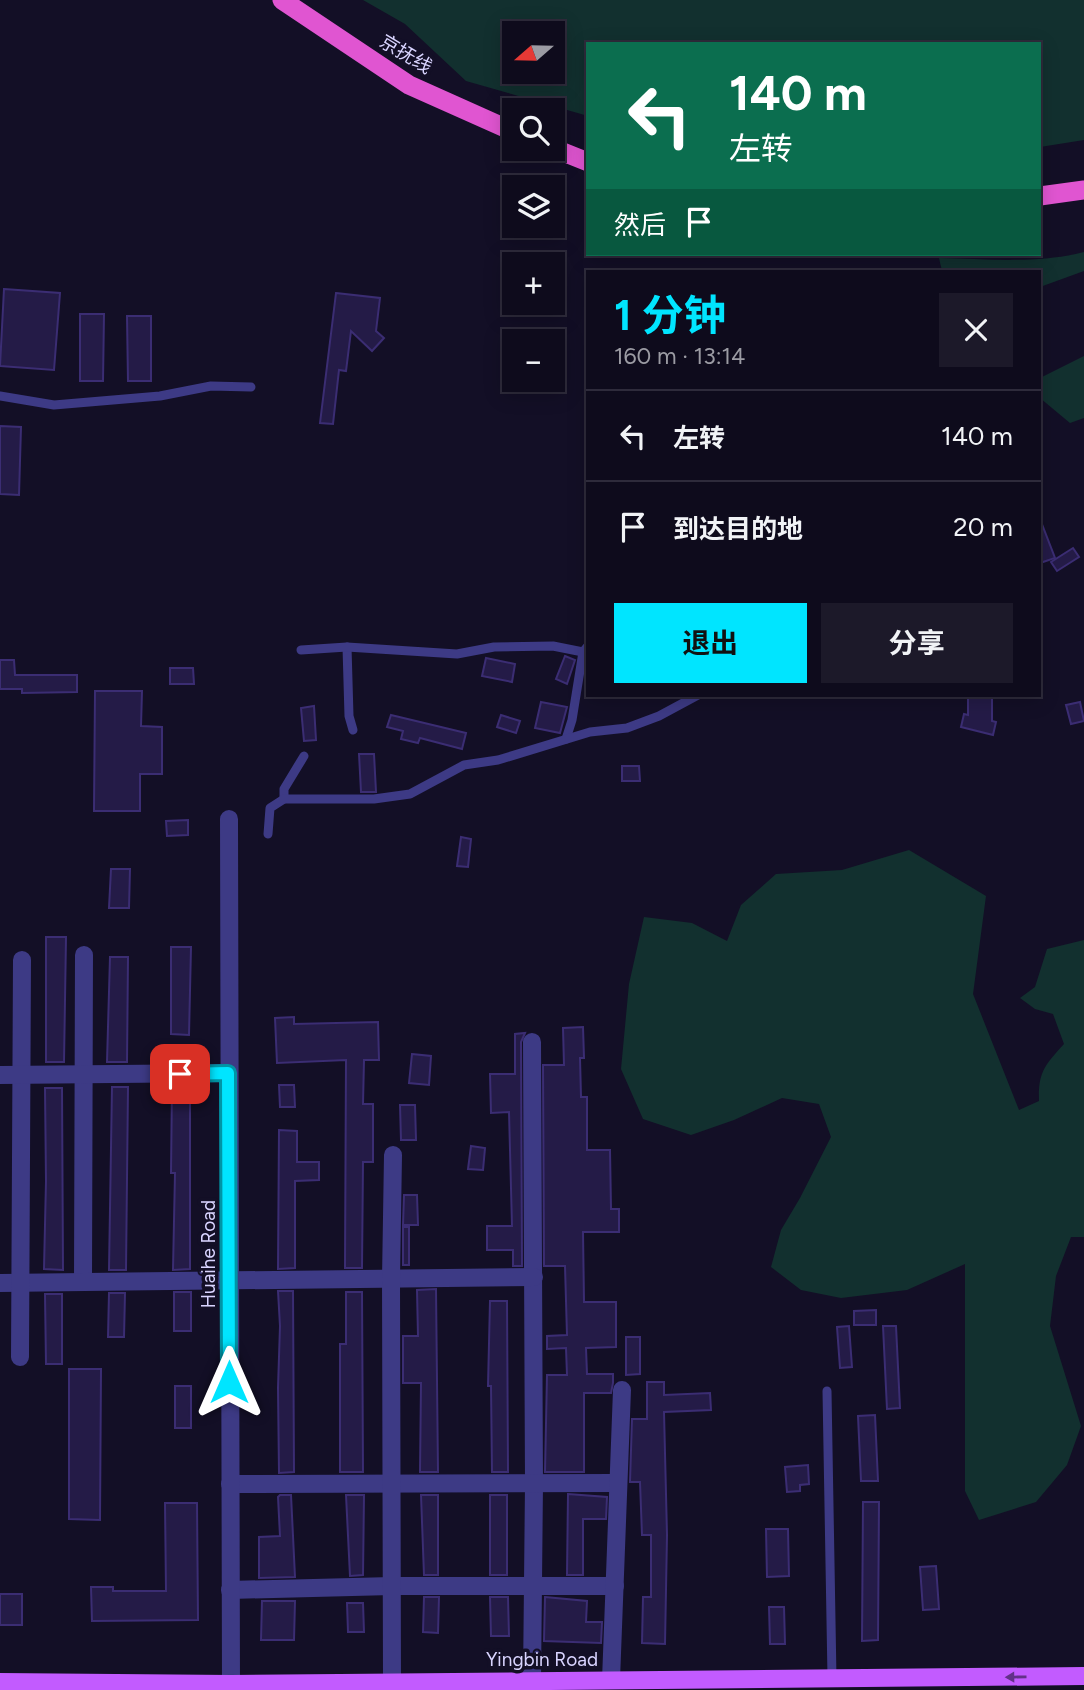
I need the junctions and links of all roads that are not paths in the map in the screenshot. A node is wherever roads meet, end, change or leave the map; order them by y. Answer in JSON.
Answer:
{"nodes":[{"id":1,"x":282,"y":0,"type":"edge"},
{"id":2,"x":502,"y":127,"type":"edge"},
{"id":3,"x":565,"y":153,"type":"edge"},
{"id":4,"x":586,"y":161,"type":"edge"},
{"id":5,"x":1084,"y":190,"type":"edge"},
{"id":6,"x":1041,"y":196,"type":"edge"},
{"id":7,"x":251,"y":387,"type":"dead end"},
{"id":8,"x":0,"y":396,"type":"edge"},
{"id":9,"x":347,"y":647,"type":"junction"},
{"id":10,"x":586,"y":649,"type":"edge"},
{"id":11,"x":302,"y":650,"type":"dead end"},
{"id":12,"x":694,"y":697,"type":"edge"},
{"id":13,"x":353,"y":730,"type":"dead end"},
{"id":14,"x":566,"y":739,"type":"junction"},
{"id":15,"x":304,"y":756,"type":"dead end"},
{"id":16,"x":284,"y":799,"type":"junction"},
{"id":17,"x":229,"y":819,"type":"dead end"},
{"id":18,"x":268,"y":834,"type":"dead end"},
{"id":19,"x":84,"y":956,"type":"dead end"},
{"id":20,"x":22,"y":960,"type":"dead end"},
{"id":21,"x":532,"y":1042,"type":"dead end"},
{"id":22,"x":228,"y":1073,"type":"junction"},
{"id":23,"x":83,"y":1074,"type":"junction"},
{"id":24,"x":0,"y":1075,"type":"edge"},
{"id":25,"x":21,"y":1075,"type":"junction"},
{"id":26,"x":393,"y":1155,"type":"dead end"},
{"id":27,"x":534,"y":1277,"type":"junction"},
{"id":28,"x":391,"y":1279,"type":"junction"},
{"id":29,"x":229,"y":1281,"type":"junction"},
{"id":30,"x":83,"y":1282,"type":"junction"},
{"id":31,"x":0,"y":1283,"type":"edge"},
{"id":32,"x":19,"y":1283,"type":"junction"},
{"id":33,"x":20,"y":1357,"type":"dead end"},
{"id":34,"x":622,"y":1390,"type":"dead end"},
{"id":35,"x":827,"y":1391,"type":"dead end"},
{"id":36,"x":391,"y":1483,"type":"junction"},
{"id":37,"x":618,"y":1483,"type":"junction"},
{"id":38,"x":230,"y":1484,"type":"junction"},
{"id":39,"x":534,"y":1484,"type":"junction"},
{"id":40,"x":392,"y":1586,"type":"junction"},
{"id":41,"x":533,"y":1586,"type":"junction"},
{"id":42,"x":615,"y":1586,"type":"junction"},
{"id":43,"x":230,"y":1590,"type":"junction"},
{"id":44,"x":1084,"y":1676,"type":"edge"},
{"id":45,"x":832,"y":1678,"type":"junction"},
{"id":46,"x":532,"y":1680,"type":"junction"},
{"id":47,"x":611,"y":1680,"type":"junction"},
{"id":48,"x":393,"y":1681,"type":"junction"},
{"id":49,"x":0,"y":1682,"type":"edge"},
{"id":50,"x":231,"y":1687,"type":"edge"}],
"edges":[{"from":1,"to":2,"type":"highway","name":"京抚线"},
{"from":3,"to":4,"type":"highway"},
{"from":5,"to":6,"type":"highway"},
{"from":7,"to":8,"type":"lane"},
{"from":9,"to":10,"type":"lane"},
{"from":9,"to":11,"type":"lane"},
{"from":9,"to":13,"type":"lane"},
{"from":10,"to":14,"type":"lane"},
{"from":12,"to":14,"type":"lane"},
{"from":14,"to":16,"type":"lane"},
{"from":15,"to":16,"type":"lane"},
{"from":16,"to":18,"type":"lane"},
{"from":17,"to":22,"type":"street","name":"Huaihe Road"},
{"from":19,"to":23,"type":"street"},
{"from":20,"to":25,"type":"street"},
{"from":21,"to":27,"type":"street"},
{"from":22,"to":23,"type":"street"},
{"from":22,"to":29,"type":"street","name":"Huaihe Road"},
{"from":23,"to":25,"type":"street"},
{"from":23,"to":30,"type":"street"},
{"from":24,"to":25,"type":"street"},
{"from":25,"to":32,"type":"street"},
{"from":26,"to":28,"type":"street"},
{"from":27,"to":28,"type":"street"},
{"from":27,"to":39,"type":"street"},
{"from":28,"to":29,"type":"street"},
{"from":28,"to":36,"type":"street"},
{"from":29,"to":30,"type":"street"},
{"from":29,"to":38,"type":"street","name":"Huaihe Road"},
{"from":30,"to":32,"type":"street"},
{"from":31,"to":32,"type":"street"},
{"from":32,"to":33,"type":"street"},
{"from":34,"to":37,"type":"street"},
{"from":35,"to":45,"type":"lane"},
{"from":36,"to":38,"type":"street"},
{"from":36,"to":39,"type":"street"},
{"from":36,"to":40,"type":"street"},
{"from":37,"to":39,"type":"street"},
{"from":37,"to":42,"type":"street"},
{"from":38,"to":43,"type":"street","name":"Huaihe Road"},
{"from":39,"to":41,"type":"street"},
{"from":40,"to":41,"type":"street"},
{"from":40,"to":43,"type":"street"},
{"from":40,"to":48,"type":"street"},
{"from":41,"to":42,"type":"street"},
{"from":41,"to":46,"type":"street"},
{"from":42,"to":47,"type":"street"},
{"from":43,"to":50,"type":"street","name":"Huaihe Road"},
{"from":44,"to":45,"type":"main road","name":"Yingbin Road","one_way":true},
{"from":45,"to":47,"type":"main road","name":"Yingbin Road"},
{"from":46,"to":47,"type":"main road","name":"Yingbin Road"},
{"from":46,"to":48,"type":"main road","name":"Yingbin Road"},
{"from":48,"to":50,"type":"main road","name":"Yingbin Road"},
{"from":49,"to":50,"type":"main road","name":"Yingbin Road"}]}
